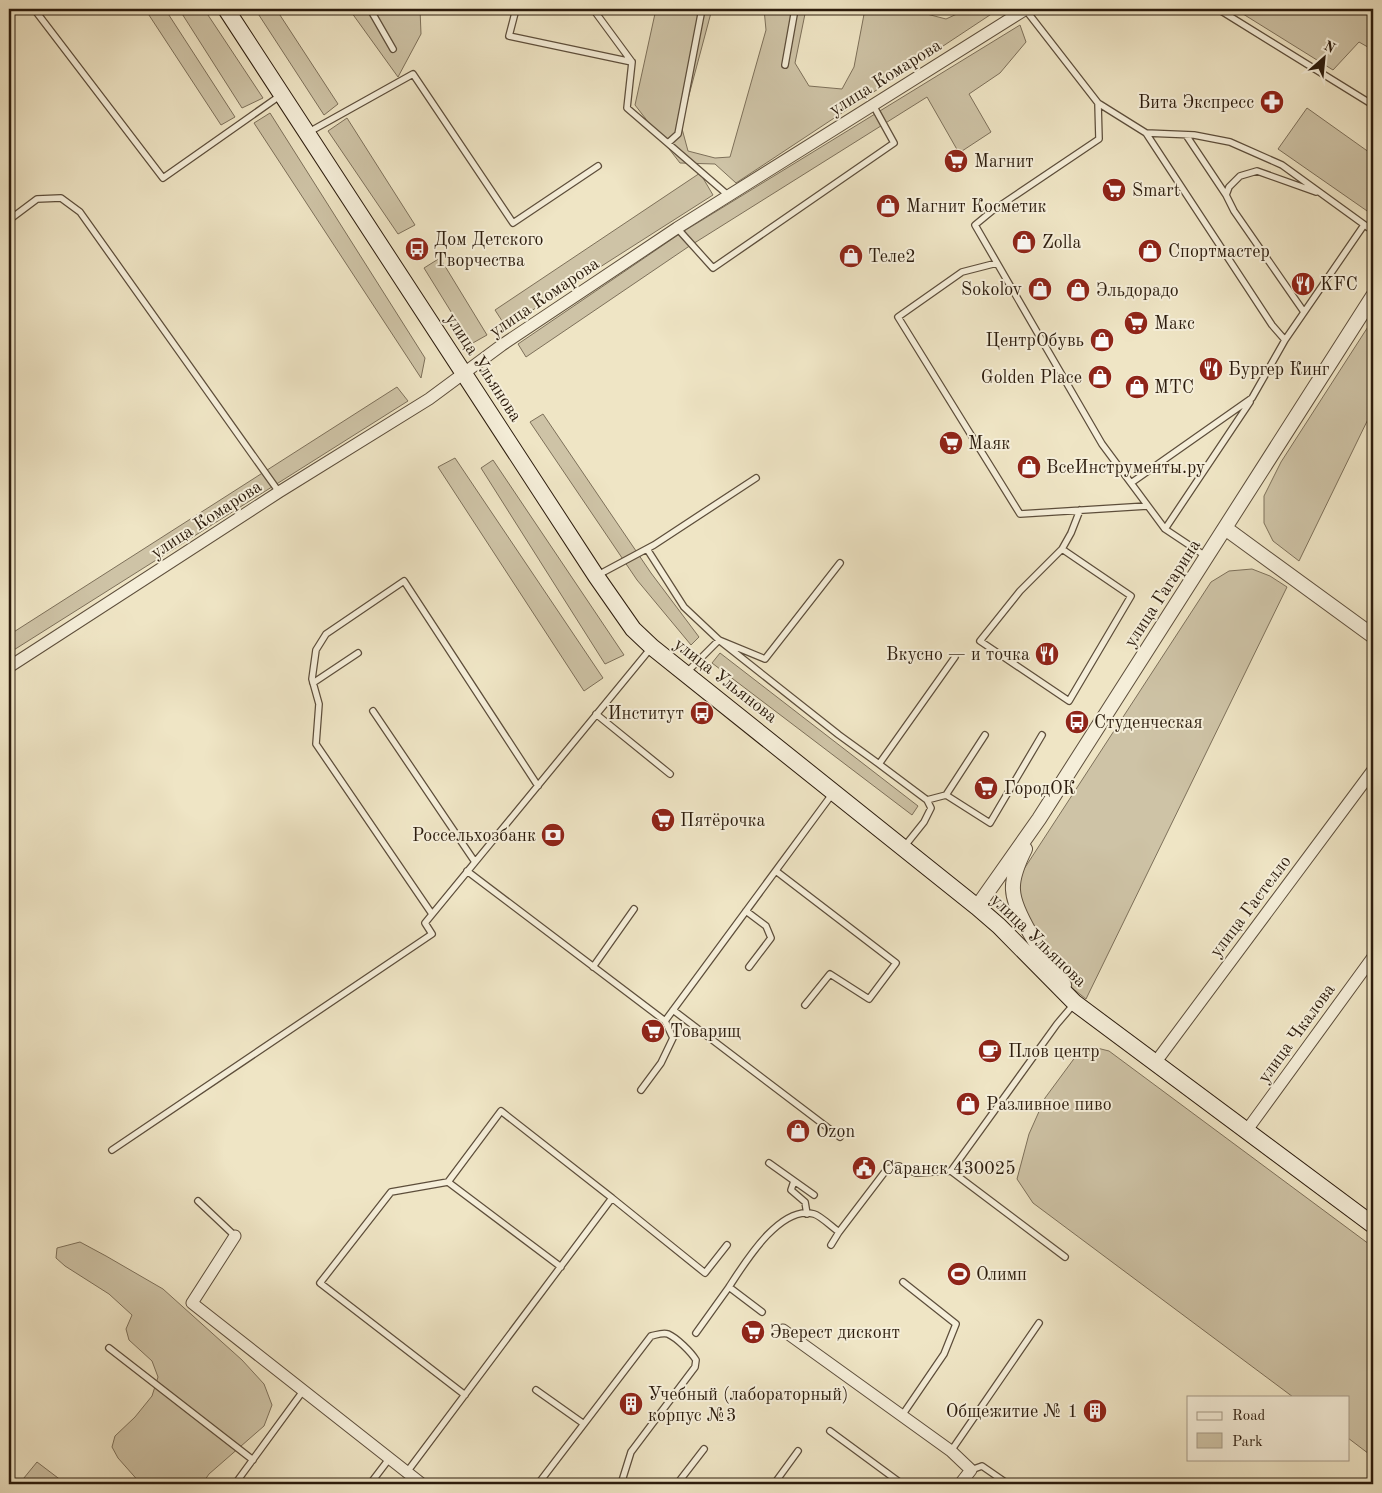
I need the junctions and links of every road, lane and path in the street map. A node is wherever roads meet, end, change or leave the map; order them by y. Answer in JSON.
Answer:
{"nodes":[{"id":1,"x":34,"y":9,"type":"edge"},
{"id":2,"x":226,"y":9,"type":"edge"},
{"id":3,"x":370,"y":9,"type":"edge"},
{"id":4,"x":516,"y":9,"type":"edge"},
{"id":5,"x":593,"y":9,"type":"edge"},
{"id":6,"x":702,"y":9,"type":"edge"},
{"id":7,"x":795,"y":9,"type":"edge"},
{"id":8,"x":1025,"y":9,"type":"edge"},
{"id":9,"x":1218,"y":9,"type":"edge"},
{"id":10,"x":393,"y":50,"type":"dead end"},
{"id":11,"x":632,"y":62,"type":"junction"},
{"id":12,"x":785,"y":64,"type":"dead end"},
{"id":13,"x":282,"y":94,"type":"junction"},
{"id":14,"x":1098,"y":102,"type":"junction"},
{"id":15,"x":873,"y":105,"type":"junction"},
{"id":16,"x":1373,"y":105,"type":"edge"},
{"id":17,"x":307,"y":132,"type":"junction"},
{"id":18,"x":1146,"y":133,"type":"junction"},
{"id":19,"x":1186,"y":135,"type":"junction"},
{"id":20,"x":668,"y":143,"type":"junction"},
{"id":21,"x":598,"y":166,"type":"dead end"},
{"id":22,"x":1321,"y":194,"type":"junction"},
{"id":23,"x":1226,"y":195,"type":"junction"},
{"id":24,"x":729,"y":196,"type":"junction"},
{"id":25,"x":9,"y":220,"type":"edge"},
{"id":26,"x":1364,"y":225,"type":"junction"},
{"id":27,"x":677,"y":228,"type":"junction"},
{"id":28,"x":1373,"y":231,"type":"edge"},
{"id":29,"x":997,"y":263,"type":"junction"},
{"id":30,"x":1373,"y":296,"type":"edge"},
{"id":31,"x":1304,"y":312,"type":"junction"},
{"id":32,"x":1285,"y":340,"type":"junction"},
{"id":33,"x":464,"y":374,"type":"junction"},
{"id":34,"x":1252,"y":398,"type":"junction"},
{"id":35,"x":756,"y":478,"type":"dead end"},
{"id":36,"x":1130,"y":483,"type":"junction"},
{"id":37,"x":279,"y":492,"type":"junction"},
{"id":38,"x":1147,"y":506,"type":"junction"},
{"id":39,"x":1080,"y":510,"type":"junction"},
{"id":40,"x":1225,"y":528,"type":"junction"},
{"id":41,"x":1165,"y":529,"type":"junction"},
{"id":42,"x":647,"y":549,"type":"junction"},
{"id":43,"x":1062,"y":549,"type":"junction"},
{"id":44,"x":1207,"y":557,"type":"junction"},
{"id":45,"x":840,"y":563,"type":"dead end"},
{"id":46,"x":596,"y":576,"type":"junction"},
{"id":47,"x":1373,"y":636,"type":"edge"},
{"id":48,"x":719,"y":640,"type":"junction"},
{"id":49,"x":652,"y":647,"type":"junction"},
{"id":50,"x":358,"y":653,"type":"dead end"},
{"id":51,"x":954,"y":657,"type":"dead end"},
{"id":52,"x":9,"y":667,"type":"edge"},
{"id":53,"x":685,"y":674,"type":"junction"},
{"id":54,"x":313,"y":683,"type":"junction"},
{"id":55,"x":373,"y":711,"type":"dead end"},
{"id":56,"x":596,"y":714,"type":"junction"},
{"id":57,"x":984,"y":735,"type":"dead end"},
{"id":58,"x":1042,"y":735,"type":"dead end"},
{"id":59,"x":879,"y":764,"type":"junction"},
{"id":60,"x":1373,"y":770,"type":"edge"},
{"id":61,"x":670,"y":774,"type":"dead end"},
{"id":62,"x":538,"y":786,"type":"junction"},
{"id":63,"x":834,"y":792,"type":"junction"},
{"id":64,"x":946,"y":795,"type":"junction"},
{"id":65,"x":927,"y":800,"type":"junction"},
{"id":66,"x":1039,"y":819,"type":"junction"},
{"id":67,"x":904,"y":847,"type":"junction"},
{"id":68,"x":475,"y":862,"type":"junction"},
{"id":69,"x":467,"y":871,"type":"junction"},
{"id":70,"x":776,"y":871,"type":"junction"},
{"id":71,"x":977,"y":907,"type":"junction"},
{"id":72,"x":634,"y":908,"type":"dead end"},
{"id":73,"x":746,"y":911,"type":"junction"},
{"id":74,"x":432,"y":914,"type":"junction"},
{"id":75,"x":1373,"y":957,"type":"edge"},
{"id":76,"x":593,"y":967,"type":"junction"},
{"id":77,"x":749,"y":967,"type":"dead end"},
{"id":78,"x":1075,"y":1003,"type":"junction"},
{"id":79,"x":805,"y":1005,"type":"dead end"},
{"id":80,"x":673,"y":1010,"type":"junction"},
{"id":81,"x":665,"y":1021,"type":"junction"},
{"id":82,"x":1156,"y":1064,"type":"junction"},
{"id":83,"x":641,"y":1090,"type":"dead end"},
{"id":84,"x":1247,"y":1130,"type":"junction"},
{"id":85,"x":840,"y":1137,"type":"dead end"},
{"id":86,"x":112,"y":1150,"type":"dead end"},
{"id":87,"x":769,"y":1163,"type":"dead end"},
{"id":88,"x":951,"y":1170,"type":"junction"},
{"id":89,"x":794,"y":1181,"type":"junction"},
{"id":90,"x":448,"y":1182,"type":"junction"},
{"id":91,"x":814,"y":1195,"type":"dead end"},
{"id":92,"x":612,"y":1198,"type":"junction"},
{"id":93,"x":198,"y":1201,"type":"dead end"},
{"id":94,"x":807,"y":1214,"type":"junction"},
{"id":95,"x":1371,"y":1219,"type":"edge"},
{"id":96,"x":840,"y":1232,"type":"junction"},
{"id":97,"x":235,"y":1236,"type":"joint"},
{"id":98,"x":727,"y":1245,"type":"dead end"},
{"id":99,"x":831,"y":1245,"type":"dead end"},
{"id":100,"x":1065,"y":1257,"type":"dead end"},
{"id":101,"x":561,"y":1267,"type":"junction"},
{"id":102,"x":903,"y":1282,"type":"dead end"},
{"id":103,"x":729,"y":1287,"type":"junction"},
{"id":104,"x":762,"y":1312,"type":"dead end"},
{"id":105,"x":1040,"y":1323,"type":"dead end"},
{"id":106,"x":783,"y":1330,"type":"dead end"},
{"id":107,"x":696,"y":1333,"type":"dead end"},
{"id":108,"x":109,"y":1348,"type":"dead end"},
{"id":109,"x":536,"y":1390,"type":"dead end"},
{"id":110,"x":303,"y":1391,"type":"junction"},
{"id":111,"x":465,"y":1395,"type":"junction"},
{"id":112,"x":901,"y":1416,"type":"junction"},
{"id":113,"x":584,"y":1424,"type":"junction"},
{"id":114,"x":830,"y":1431,"type":"dead end"},
{"id":115,"x":704,"y":1449,"type":"dead end"},
{"id":116,"x":798,"y":1451,"type":"dead end"},
{"id":117,"x":950,"y":1451,"type":"junction"},
{"id":118,"x":389,"y":1458,"type":"junction"},
{"id":119,"x":253,"y":1460,"type":"junction"},
{"id":120,"x":971,"y":1470,"type":"junction"},
{"id":121,"x":407,"y":1472,"type":"junction"},
{"id":122,"x":235,"y":1484,"type":"edge"},
{"id":123,"x":370,"y":1484,"type":"edge"},
{"id":124,"x":422,"y":1484,"type":"edge"},
{"id":125,"x":538,"y":1484,"type":"edge"},
{"id":126,"x":621,"y":1484,"type":"edge"},
{"id":127,"x":677,"y":1484,"type":"edge"},
{"id":128,"x":774,"y":1484,"type":"edge"},
{"id":129,"x":902,"y":1484,"type":"edge"},
{"id":130,"x":960,"y":1484,"type":"edge"},
{"id":131,"x":1008,"y":1484,"type":"edge"}],
"edges":[{"from":1,"to":13,"type":"lane"},
{"from":2,"to":13,"type":"main road","name":"улица Ульянова"},
{"from":3,"to":10,"type":"lane"},
{"from":4,"to":11,"type":"lane"},
{"from":5,"to":11,"type":"lane"},
{"from":6,"to":20,"type":"lane"},
{"from":7,"to":12,"type":"lane"},
{"from":8,"to":14,"type":"lane"},
{"from":8,"to":15,"type":"street","name":"улица Комарова"},
{"from":9,"to":16,"type":"lane"},
{"from":11,"to":20,"type":"lane"},
{"from":13,"to":17,"type":"main road","name":"улица Ульянова"},
{"from":14,"to":18,"type":"lane"},
{"from":14,"to":29,"type":"lane"},
{"from":15,"to":24,"type":"street","name":"улица Комарова"},
{"from":15,"to":27,"type":"lane"},
{"from":17,"to":21,"type":"lane"},
{"from":17,"to":33,"type":"main road","name":"улица Ульянова"},
{"from":18,"to":19,"type":"lane"},
{"from":18,"to":32,"type":"lane"},
{"from":19,"to":22,"type":"lane"},
{"from":19,"to":23,"type":"lane"},
{"from":20,"to":24,"type":"lane"},
{"from":22,"to":23,"type":"lane"},
{"from":22,"to":26,"type":"lane"},
{"from":23,"to":31,"type":"lane"},
{"from":24,"to":27,"type":"street","name":"улица Комарова"},
{"from":25,"to":37,"type":"lane"},
{"from":26,"to":28,"type":"lane"},
{"from":26,"to":31,"type":"lane"},
{"from":27,"to":33,"type":"street","name":"улица Комарова"},
{"from":29,"to":36,"type":"lane"},
{"from":29,"to":39,"type":"lane"},
{"from":30,"to":40,"type":"street","name":"улица Гагарина"},
{"from":31,"to":32,"type":"lane"},
{"from":32,"to":34,"type":"lane"},
{"from":33,"to":37,"type":"street","name":"улица Комарова"},
{"from":33,"to":46,"type":"main road","name":"улица Ульянова"},
{"from":34,"to":36,"type":"lane"},
{"from":34,"to":41,"type":"lane"},
{"from":35,"to":42,"type":"lane"},
{"from":36,"to":38,"type":"lane"},
{"from":37,"to":52,"type":"street","name":"улица Комарова"},
{"from":38,"to":39,"type":"lane"},
{"from":38,"to":41,"type":"lane"},
{"from":39,"to":43,"type":"lane"},
{"from":40,"to":44,"type":"street","name":"улица Гагарина"},
{"from":40,"to":47,"type":"street"},
{"from":41,"to":44,"type":"lane"},
{"from":42,"to":46,"type":"lane"},
{"from":42,"to":48,"type":"lane"},
{"from":43,"to":43,"type":"lane"},
{"from":44,"to":66,"type":"street","name":"улица Гагарина"},
{"from":45,"to":48,"type":"lane"},
{"from":46,"to":49,"type":"main road","name":"улица Ульянова"},
{"from":48,"to":53,"type":"lane"},
{"from":48,"to":59,"type":"lane"},
{"from":49,"to":53,"type":"main road","name":"улица Ульянова"},
{"from":49,"to":56,"type":"lane"},
{"from":50,"to":54,"type":"lane"},
{"from":51,"to":59,"type":"lane"},
{"from":53,"to":63,"type":"main road","name":"улица Ульянова"},
{"from":54,"to":62,"type":"lane"},
{"from":54,"to":74,"type":"lane"},
{"from":55,"to":68,"type":"lane"},
{"from":56,"to":61,"type":"lane"},
{"from":56,"to":62,"type":"lane"},
{"from":57,"to":64,"type":"lane"},
{"from":58,"to":64,"type":"lane"},
{"from":59,"to":65,"type":"lane"},
{"from":60,"to":82,"type":"street","name":"улица Гастелло"},
{"from":62,"to":68,"type":"lane"},
{"from":63,"to":67,"type":"main road","name":"улица Ульянова"},
{"from":63,"to":70,"type":"lane"},
{"from":64,"to":65,"type":"lane"},
{"from":65,"to":67,"type":"lane"},
{"from":66,"to":71,"type":"street","name":"улица Гагарина"},
{"from":66,"to":78,"type":"street"},
{"from":67,"to":71,"type":"main road","name":"улица Ульянова"},
{"from":68,"to":69,"type":"lane"},
{"from":69,"to":74,"type":"lane"},
{"from":69,"to":76,"type":"lane"},
{"from":70,"to":73,"type":"lane"},
{"from":70,"to":79,"type":"lane"},
{"from":71,"to":78,"type":"main road","name":"улица Ульянова"},
{"from":72,"to":76,"type":"lane"},
{"from":73,"to":77,"type":"lane"},
{"from":73,"to":80,"type":"lane"},
{"from":74,"to":86,"type":"lane"},
{"from":75,"to":84,"type":"street","name":"улица Чкалова"},
{"from":76,"to":81,"type":"lane"},
{"from":78,"to":82,"type":"main road","name":"улица Ульянова"},
{"from":78,"to":88,"type":"lane"},
{"from":80,"to":81,"type":"lane"},
{"from":80,"to":85,"type":"lane"},
{"from":81,"to":83,"type":"lane"},
{"from":82,"to":84,"type":"main road","name":"улица Ульянова"},
{"from":84,"to":95,"type":"main road","name":"улица Ульянова"},
{"from":87,"to":89,"type":"lane"},
{"from":88,"to":96,"type":"lane"},
{"from":88,"to":100,"type":"lane"},
{"from":89,"to":91,"type":"lane"},
{"from":89,"to":94,"type":"lane"},
{"from":90,"to":92,"type":"lane"},
{"from":90,"to":101,"type":"lane"},
{"from":90,"to":111,"type":"lane"},
{"from":92,"to":98,"type":"lane"},
{"from":92,"to":101,"type":"lane"},
{"from":93,"to":97,"type":"lane"},
{"from":94,"to":96,"type":"lane"},
{"from":94,"to":103,"type":"lane"},
{"from":96,"to":99,"type":"lane"},
{"from":97,"to":110,"type":"street"},
{"from":101,"to":111,"type":"lane"},
{"from":102,"to":112,"type":"lane"},
{"from":103,"to":104,"type":"lane"},
{"from":103,"to":107,"type":"lane"},
{"from":105,"to":117,"type":"lane"},
{"from":106,"to":112,"type":"street"},
{"from":108,"to":119,"type":"lane"},
{"from":109,"to":113,"type":"lane"},
{"from":110,"to":118,"type":"street"},
{"from":110,"to":119,"type":"lane"},
{"from":111,"to":121,"type":"lane"},
{"from":112,"to":117,"type":"street"},
{"from":113,"to":125,"type":"lane"},
{"from":113,"to":126,"type":"lane"},
{"from":114,"to":129,"type":"lane"},
{"from":115,"to":127,"type":"lane"},
{"from":116,"to":128,"type":"lane"},
{"from":117,"to":120,"type":"street"},
{"from":118,"to":121,"type":"street"},
{"from":118,"to":123,"type":"lane"},
{"from":119,"to":122,"type":"lane"},
{"from":120,"to":130,"type":"street"},
{"from":120,"to":131,"type":"lane"},
{"from":121,"to":124,"type":"street"}]}
